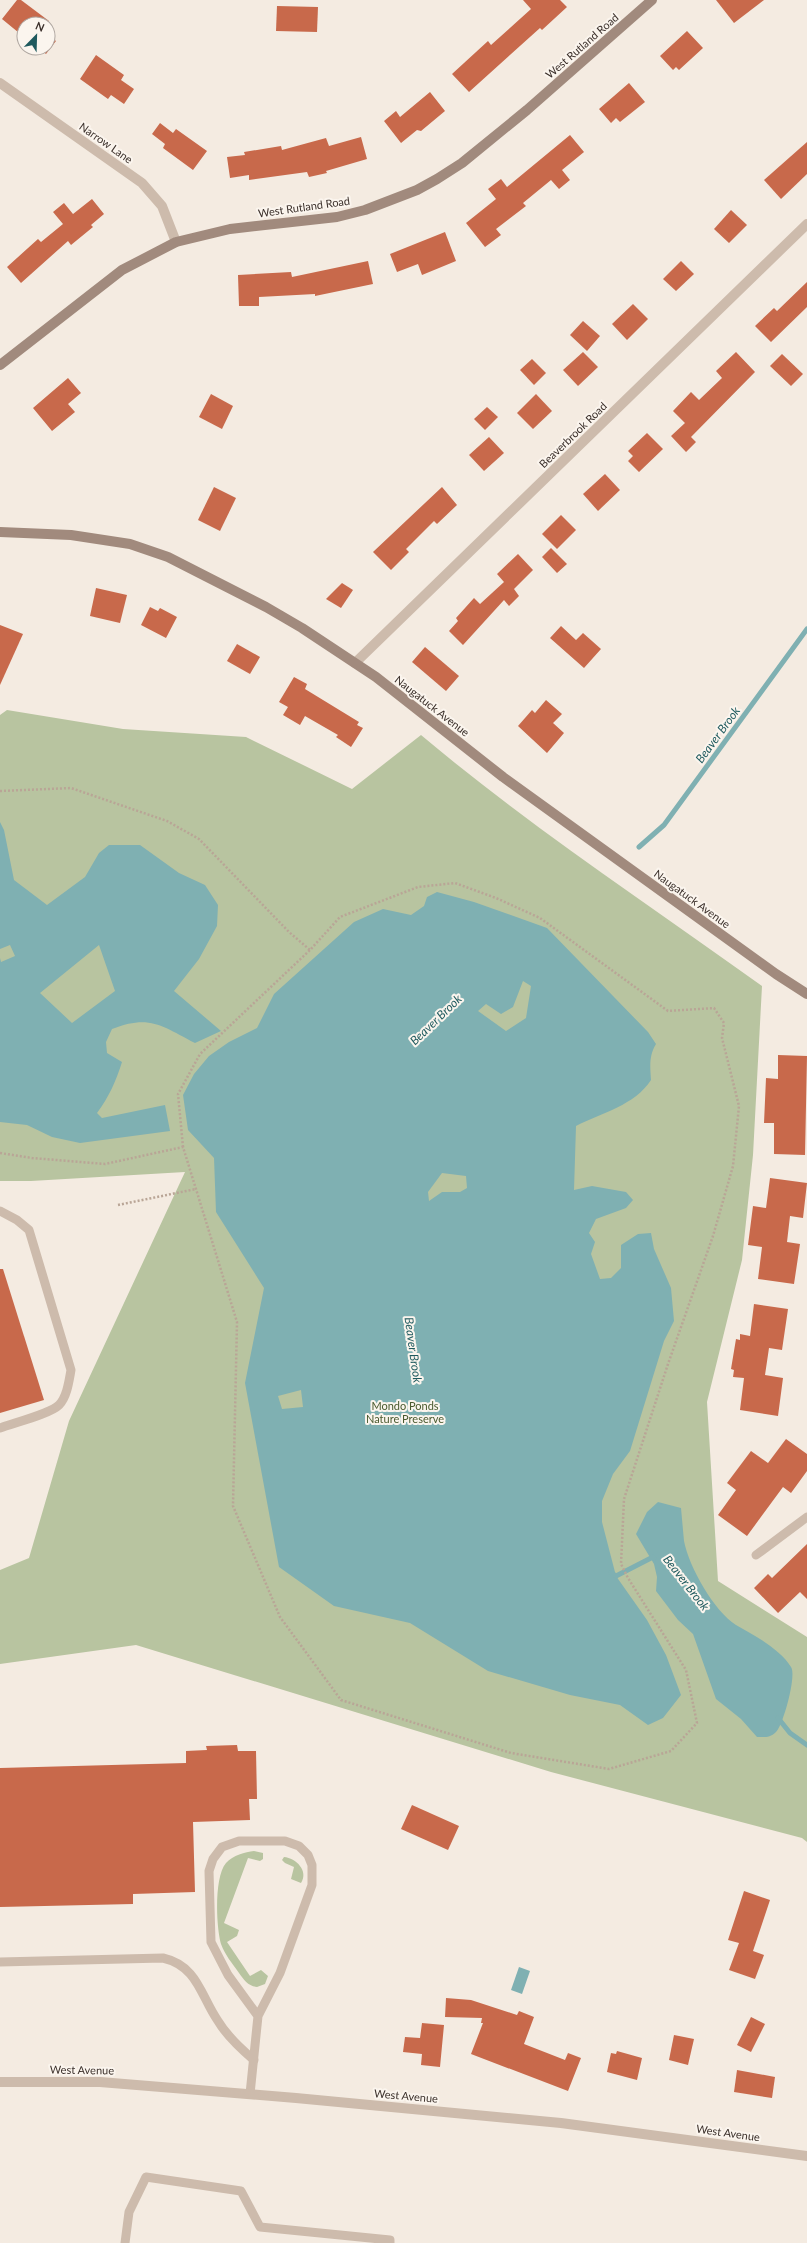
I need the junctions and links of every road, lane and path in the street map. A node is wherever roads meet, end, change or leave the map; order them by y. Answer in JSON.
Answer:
{"nodes":[{"id":1,"x":652,"y":0,"type":"edge"},
{"id":2,"x":0,"y":83,"type":"edge"},
{"id":3,"x":807,"y":224,"type":"edge"},
{"id":4,"x":176,"y":242,"type":"junction"},
{"id":5,"x":0,"y":366,"type":"edge"},
{"id":6,"x":0,"y":532,"type":"edge"},
{"id":7,"x":356,"y":663,"type":"junction"},
{"id":8,"x":0,"y":791,"type":"edge"},
{"id":9,"x":310,"y":950,"type":"junction"},
{"id":10,"x":807,"y":994,"type":"edge"},
{"id":11,"x":183,"y":1147,"type":"junction"},
{"id":12,"x":0,"y":1153,"type":"edge"},
{"id":13,"x":196,"y":1189,"type":"junction"},
{"id":14,"x":118,"y":1206,"type":"dead end"},
{"id":15,"x":0,"y":1211,"type":"edge"},
{"id":16,"x":0,"y":1428,"type":"edge"},
{"id":17,"x":807,"y":1517,"type":"edge"},
{"id":18,"x":756,"y":1555,"type":"dead end"},
{"id":19,"x":0,"y":1962,"type":"edge"},
{"id":20,"x":258,"y":2016,"type":"junction"},
{"id":21,"x":254,"y":2060,"type":"junction"},
{"id":22,"x":0,"y":2082,"type":"edge"},
{"id":23,"x":250,"y":2094,"type":"junction"},
{"id":24,"x":807,"y":2156,"type":"edge"},
{"id":25,"x":124,"y":2243,"type":"edge"},
{"id":26,"x":390,"y":2243,"type":"edge"}],
"edges":[{"from":1,"to":4,"type":"main road","name":"West Rutland Road"},
{"from":2,"to":4,"type":"street","name":"Narrow Lane"},
{"from":3,"to":7,"type":"street","name":"Beaverbrook Road"},
{"from":4,"to":5,"type":"main road","name":"West Rutland Road"},
{"from":6,"to":7,"type":"main road","name":"Naugatuck Avenue"},
{"from":7,"to":10,"type":"main road","name":"Naugatuck Avenue"},
{"from":8,"to":9,"type":"path"},
{"from":9,"to":11,"type":"path"},
{"from":9,"to":13,"type":"path"},
{"from":11,"to":12,"type":"path"},
{"from":11,"to":13,"type":"path"},
{"from":13,"to":14,"type":"path"},
{"from":15,"to":16,"type":"lane"},
{"from":17,"to":18,"type":"lane"},
{"from":19,"to":21,"type":"lane"},
{"from":20,"to":20,"type":"lane"},
{"from":20,"to":21,"type":"lane"},
{"from":21,"to":23,"type":"lane"},
{"from":22,"to":23,"type":"street","name":"West Avenue"},
{"from":23,"to":24,"type":"street","name":"West Avenue"},
{"from":25,"to":26,"type":"lane"}]}
